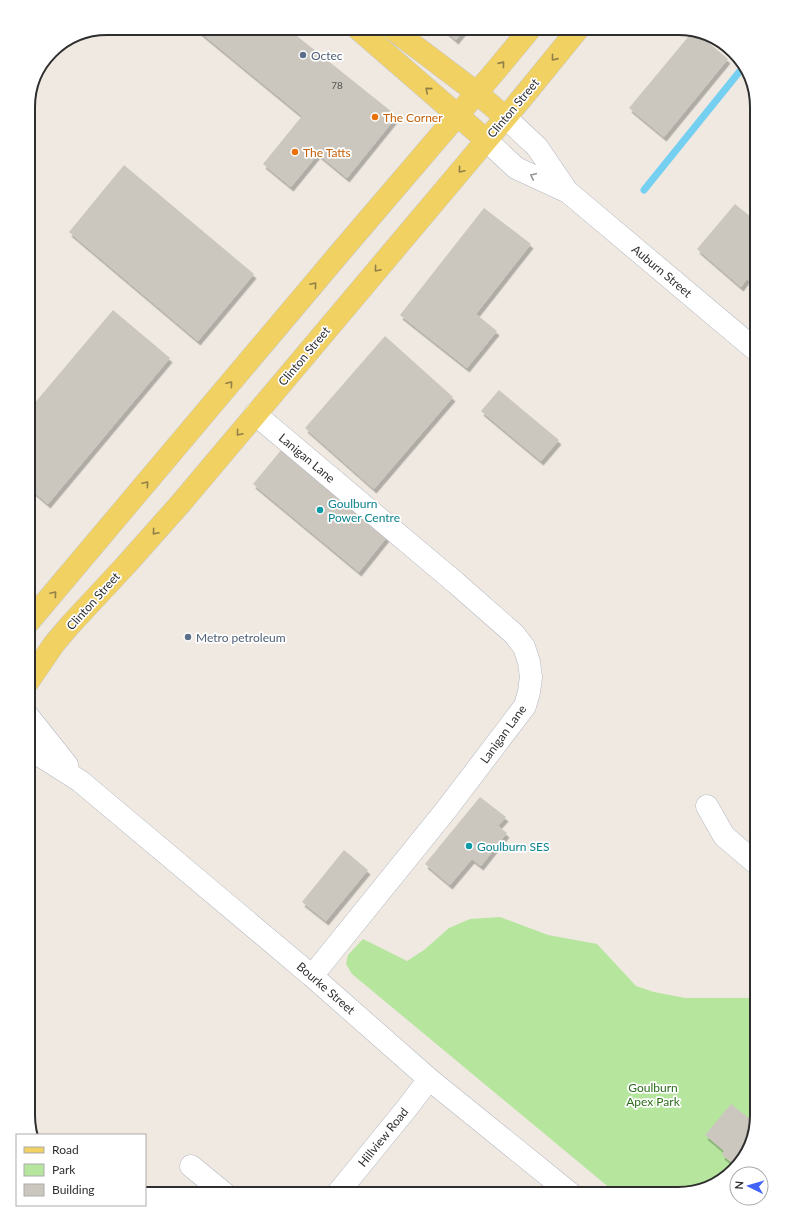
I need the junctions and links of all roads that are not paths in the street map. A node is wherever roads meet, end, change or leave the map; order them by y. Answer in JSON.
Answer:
{"nodes":[{"id":1,"x":365,"y":35,"type":"edge"},
{"id":2,"x":400,"y":35,"type":"edge"},
{"id":3,"x":525,"y":35,"type":"edge"},
{"id":4,"x":572,"y":35,"type":"edge"},
{"id":5,"x":476,"y":93,"type":"junction"},
{"id":6,"x":457,"y":115,"type":"junction"},
{"id":7,"x":505,"y":117,"type":"junction"},
{"id":8,"x":486,"y":140,"type":"junction"},
{"id":9,"x":568,"y":192,"type":"junction"},
{"id":10,"x":750,"y":345,"type":"edge"},
{"id":11,"x":255,"y":414,"type":"junction"},
{"id":12,"x":35,"y":615,"type":"edge"},
{"id":13,"x":35,"y":672,"type":"edge"},
{"id":14,"x":35,"y":725,"type":"edge"},
{"id":15,"x":35,"y":753,"type":"edge"},
{"id":16,"x":80,"y":781,"type":"junction"},
{"id":17,"x":707,"y":806,"type":"dead end"},
{"id":18,"x":750,"y":858,"type":"edge"},
{"id":19,"x":312,"y":976,"type":"junction"},
{"id":20,"x":429,"y":1079,"type":"junction"},
{"id":21,"x":190,"y":1166,"type":"dead end"},
{"id":22,"x":216,"y":1187,"type":"edge"},
{"id":23,"x":343,"y":1187,"type":"edge"},
{"id":24,"x":562,"y":1187,"type":"edge"}],
"edges":[{"from":6,"to":1,"type":"main road","name":"Auburn Street","one_way":true},
{"from":2,"to":5,"type":"main road","name":"Auburn Street"},
{"from":5,"to":3,"type":"main road","one_way":true},
{"from":4,"to":7,"type":"main road","name":"Clinton Street","one_way":true},
{"from":5,"to":6,"type":"main road"},
{"from":5,"to":7,"type":"main road","name":"Auburn Street"},
{"from":6,"to":8,"type":"main road","name":"Auburn Street"},
{"from":12,"to":6,"type":"main road","one_way":true},
{"from":7,"to":8,"type":"main road","name":"Clinton Street"},
{"from":7,"to":9,"type":"street","name":"Auburn Street"},
{"from":9,"to":8,"type":"street","name":"Auburn Street","one_way":true},
{"from":8,"to":11,"type":"main road","name":"Clinton Street","one_way":true},
{"from":9,"to":10,"type":"street","name":"Auburn Street"},
{"from":11,"to":13,"type":"main road","name":"Clinton Street","one_way":true},
{"from":11,"to":19,"type":"street","name":"Lanigan Lane"},
{"from":14,"to":16,"type":"street","name":"Bourke Street"},
{"from":15,"to":16,"type":"street","name":"Bourke Street"},
{"from":16,"to":19,"type":"street","name":"Bourke Street"},
{"from":17,"to":18,"type":"street"},
{"from":19,"to":20,"type":"street","name":"Bourke Street"},
{"from":20,"to":23,"type":"street","name":"Hillview Road"},
{"from":20,"to":24,"type":"street","name":"Bourke Street"},
{"from":21,"to":22,"type":"street"}]}
